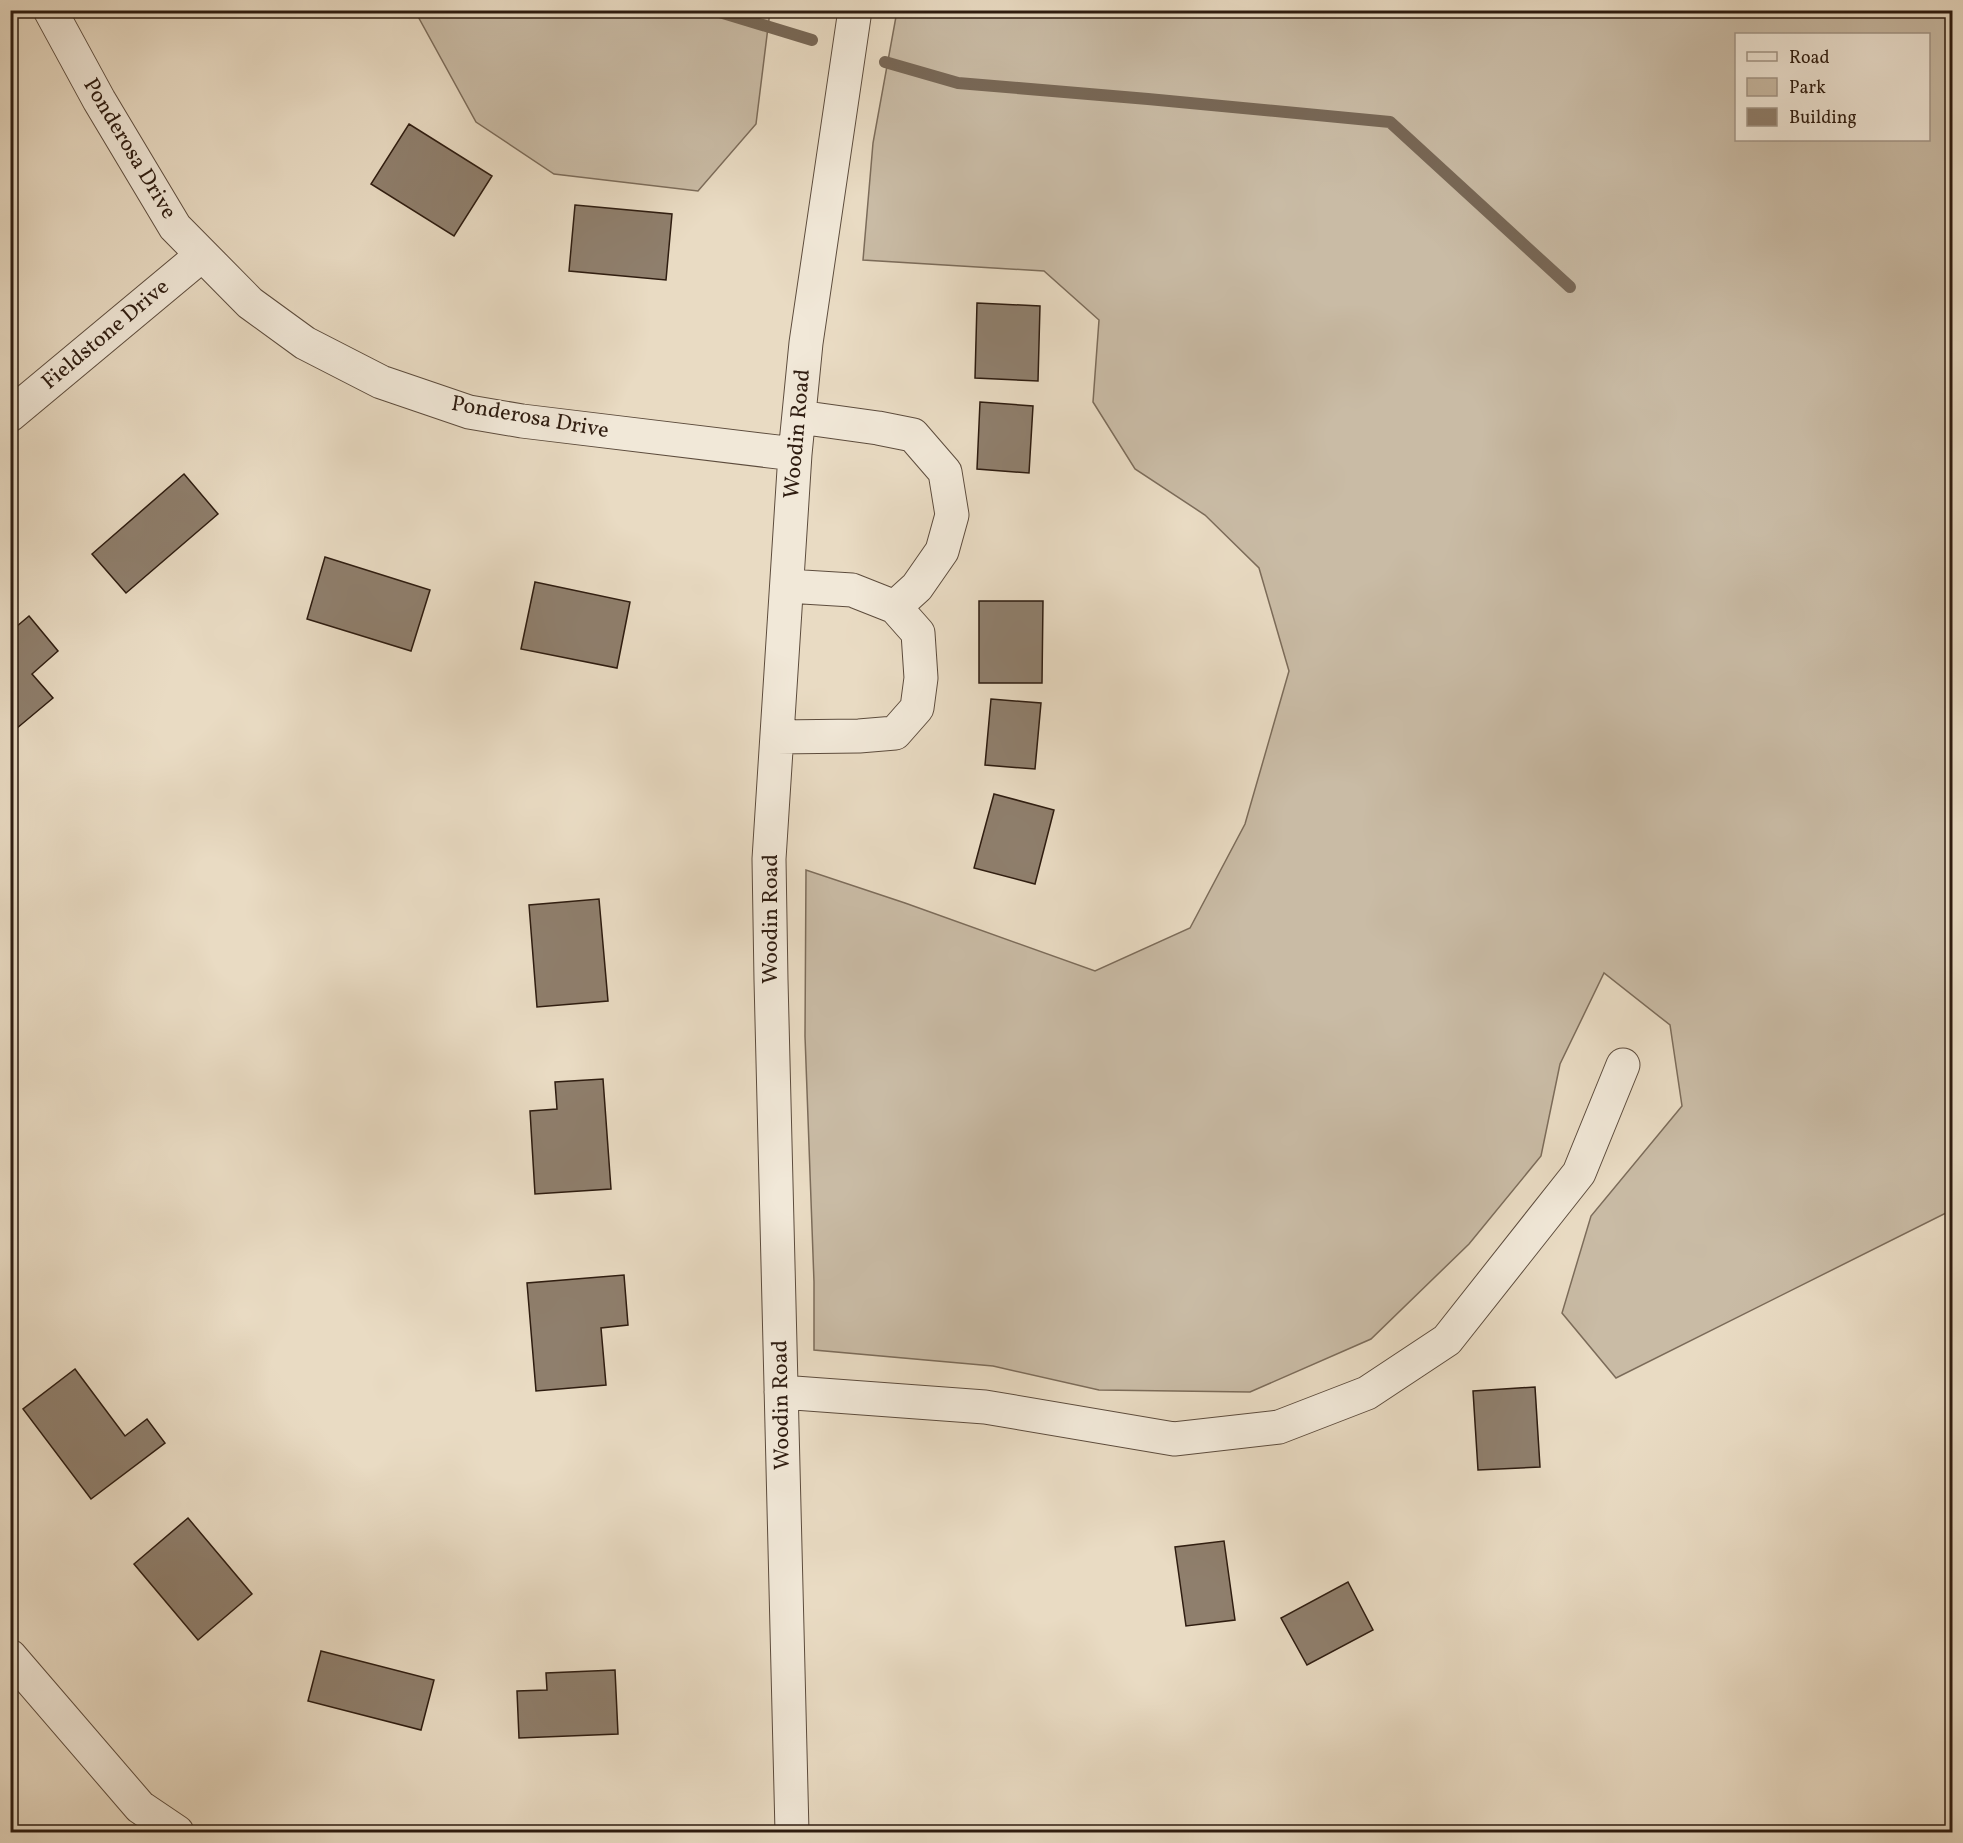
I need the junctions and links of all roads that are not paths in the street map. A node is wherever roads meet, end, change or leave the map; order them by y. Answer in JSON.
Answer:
{"nodes":[{"id":1,"x":50,"y":10,"type":"edge"},
{"id":2,"x":855,"y":10,"type":"edge"},
{"id":3,"x":202,"y":255,"type":"junction"},
{"id":4,"x":10,"y":415,"type":"edge"},
{"id":5,"x":798,"y":417,"type":"junction"},
{"id":6,"x":795,"y":454,"type":"junction"},
{"id":7,"x":787,"y":586,"type":"junction"},
{"id":8,"x":895,"y":607,"type":"junction"},
{"id":9,"x":777,"y":737,"type":"junction"},
{"id":10,"x":1623,"y":1065,"type":"dead end"},
{"id":11,"x":781,"y":1392,"type":"junction"},
{"id":12,"x":10,"y":1656,"type":"edge"},
{"id":13,"x":177,"y":1833,"type":"edge"},
{"id":14,"x":792,"y":1833,"type":"edge"}],
"edges":[{"from":1,"to":3,"type":"street","name":"Ponderosa Drive"},
{"from":2,"to":5,"type":"street","name":"Woodin Road"},
{"from":3,"to":4,"type":"street","name":"Fieldstone Drive"},
{"from":3,"to":6,"type":"street","name":"Ponderosa Drive"},
{"from":5,"to":6,"type":"street","name":"Woodin Road"},
{"from":5,"to":8,"type":"street"},
{"from":6,"to":7,"type":"street","name":"Woodin Road"},
{"from":7,"to":8,"type":"street"},
{"from":7,"to":9,"type":"street","name":"Woodin Road"},
{"from":8,"to":9,"type":"street"},
{"from":9,"to":11,"type":"street","name":"Woodin Road"},
{"from":10,"to":11,"type":"street"},
{"from":11,"to":14,"type":"street","name":"Woodin Road"},
{"from":12,"to":13,"type":"street"}]}
